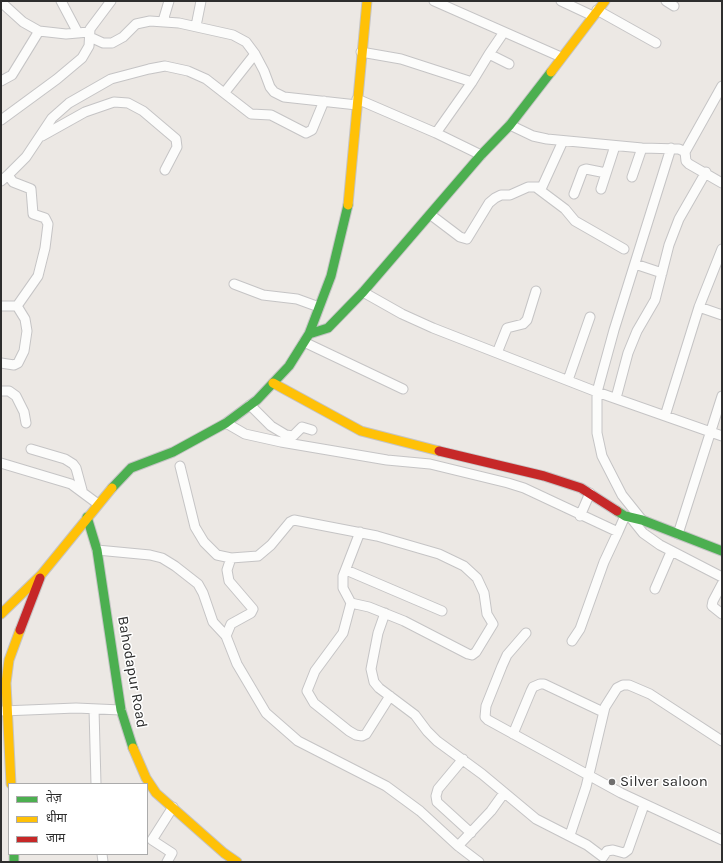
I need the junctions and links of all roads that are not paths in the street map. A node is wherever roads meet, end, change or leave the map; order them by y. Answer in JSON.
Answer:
{"nodes":[{"id":1,"x":61,"y":1,"type":"edge"},
{"id":2,"x":111,"y":1,"type":"edge"},
{"id":3,"x":169,"y":1,"type":"edge"},
{"id":4,"x":201,"y":1,"type":"edge"},
{"id":5,"x":367,"y":1,"type":"edge"},
{"id":6,"x":434,"y":1,"type":"edge"},
{"id":7,"x":561,"y":1,"type":"edge"},
{"id":8,"x":605,"y":1,"type":"edge"},
{"id":9,"x":1,"y":2,"type":"edge"},
{"id":10,"x":595,"y":13,"type":"junction"},
{"id":11,"x":163,"y":21,"type":"junction"},
{"id":12,"x":196,"y":26,"type":"junction"},
{"id":13,"x":39,"y":31,"type":"junction"},
{"id":14,"x":504,"y":32,"type":"junction"},
{"id":15,"x":78,"y":33,"type":"junction"},
{"id":16,"x":90,"y":35,"type":"junction"},
{"id":17,"x":656,"y":43,"type":"dead end"},
{"id":18,"x":361,"y":52,"type":"junction"},
{"id":19,"x":255,"y":54,"type":"junction"},
{"id":20,"x":488,"y":54,"type":"junction"},
{"id":21,"x":561,"y":57,"type":"junction"},
{"id":22,"x":509,"y":64,"type":"dead end"},
{"id":23,"x":1,"y":81,"type":"edge"},
{"id":24,"x":472,"y":82,"type":"junction"},
{"id":25,"x":722,"y":86,"type":"edge"},
{"id":26,"x":225,"y":92,"type":"junction"},
{"id":27,"x":324,"y":101,"type":"junction"},
{"id":28,"x":357,"y":102,"type":"junction"},
{"id":29,"x":1,"y":120,"type":"edge"},
{"id":30,"x":510,"y":125,"type":"junction"},
{"id":31,"x":436,"y":133,"type":"junction"},
{"id":32,"x":40,"y":137,"type":"junction"},
{"id":33,"x":563,"y":141,"type":"junction"},
{"id":34,"x":615,"y":146,"type":"junction"},
{"id":35,"x":642,"y":148,"type":"junction"},
{"id":36,"x":671,"y":148,"type":"junction"},
{"id":37,"x":685,"y":152,"type":"junction"},
{"id":38,"x":481,"y":155,"type":"junction"},
{"id":39,"x":165,"y":170,"type":"dead end"},
{"id":40,"x":706,"y":172,"type":"junction"},
{"id":41,"x":606,"y":173,"type":"junction"},
{"id":42,"x":632,"y":177,"type":"dead end"},
{"id":43,"x":5,"y":178,"type":"edge"},
{"id":44,"x":722,"y":183,"type":"edge"},
{"id":45,"x":537,"y":188,"type":"junction"},
{"id":46,"x":601,"y":189,"type":"dead end"},
{"id":47,"x":574,"y":194,"type":"dead end"},
{"id":48,"x":431,"y":216,"type":"junction"},
{"id":49,"x":624,"y":249,"type":"dead end"},
{"id":50,"x":722,"y":249,"type":"edge"},
{"id":51,"x":635,"y":264,"type":"junction"},
{"id":52,"x":662,"y":274,"type":"junction"},
{"id":53,"x":234,"y":284,"type":"dead end"},
{"id":54,"x":536,"y":291,"type":"dead end"},
{"id":55,"x":363,"y":292,"type":"junction"},
{"id":56,"x":1,"y":306,"type":"edge"},
{"id":57,"x":17,"y":306,"type":"junction"},
{"id":58,"x":319,"y":307,"type":"junction"},
{"id":59,"x":698,"y":307,"type":"junction"},
{"id":60,"x":722,"y":315,"type":"edge"},
{"id":61,"x":590,"y":317,"type":"dead end"},
{"id":62,"x":309,"y":334,"type":"junction"},
{"id":63,"x":304,"y":342,"type":"junction"},
{"id":64,"x":497,"y":352,"type":"junction"},
{"id":65,"x":1,"y":363,"type":"edge"},
{"id":66,"x":568,"y":380,"type":"junction"},
{"id":67,"x":273,"y":384,"type":"junction"},
{"id":68,"x":403,"y":389,"type":"dead end"},
{"id":69,"x":1,"y":391,"type":"edge"},
{"id":70,"x":598,"y":392,"type":"junction"},
{"id":71,"x":722,"y":396,"type":"edge"},
{"id":72,"x":616,"y":398,"type":"junction"},
{"id":73,"x":250,"y":405,"type":"junction"},
{"id":74,"x":665,"y":416,"type":"junction"},
{"id":75,"x":26,"y":423,"type":"dead end"},
{"id":76,"x":226,"y":423,"type":"junction"},
{"id":77,"x":312,"y":430,"type":"dead end"},
{"id":78,"x":711,"y":432,"type":"junction"},
{"id":79,"x":722,"y":436,"type":"edge"},
{"id":80,"x":31,"y":449,"type":"dead end"},
{"id":81,"x":1,"y":463,"type":"edge"},
{"id":82,"x":180,"y":466,"type":"dead end"},
{"id":83,"x":82,"y":490,"type":"junction"},
{"id":84,"x":590,"y":493,"type":"junction"},
{"id":85,"x":98,"y":504,"type":"junction"},
{"id":86,"x":580,"y":516,"type":"junction"},
{"id":87,"x":87,"y":517,"type":"junction"},
{"id":88,"x":628,"y":517,"type":"junction"},
{"id":89,"x":642,"y":520,"type":"junction"},
{"id":90,"x":360,"y":532,"type":"junction"},
{"id":91,"x":618,"y":532,"type":"junction"},
{"id":92,"x":678,"y":534,"type":"junction"},
{"id":93,"x":97,"y":550,"type":"junction"},
{"id":94,"x":722,"y":551,"type":"edge"},
{"id":95,"x":671,"y":552,"type":"junction"},
{"id":96,"x":231,"y":558,"type":"junction"},
{"id":97,"x":346,"y":570,"type":"junction"},
{"id":98,"x":41,"y":575,"type":"junction"},
{"id":99,"x":722,"y":577,"type":"edge"},
{"id":100,"x":722,"y":584,"type":"edge"},
{"id":101,"x":655,"y":589,"type":"dead end"},
{"id":102,"x":350,"y":603,"type":"junction"},
{"id":103,"x":442,"y":612,"type":"dead end"},
{"id":104,"x":385,"y":613,"type":"junction"},
{"id":105,"x":1,"y":614,"type":"edge"},
{"id":106,"x":722,"y":614,"type":"edge"},
{"id":107,"x":526,"y":633,"type":"dead end"},
{"id":108,"x":226,"y":636,"type":"junction"},
{"id":109,"x":572,"y":641,"type":"dead end"},
{"id":110,"x":390,"y":696,"type":"junction"},
{"id":111,"x":94,"y":709,"type":"junction"},
{"id":112,"x":121,"y":710,"type":"junction"},
{"id":113,"x":4,"y":711,"type":"edge"},
{"id":114,"x":603,"y":712,"type":"junction"},
{"id":115,"x":513,"y":734,"type":"junction"},
{"id":116,"x":722,"y":741,"type":"edge"},
{"id":117,"x":463,"y":759,"type":"junction"},
{"id":118,"x":589,"y":776,"type":"junction"},
{"id":119,"x":11,"y":783,"type":"edge"},
{"id":120,"x":96,"y":783,"type":"edge"},
{"id":121,"x":504,"y":793,"type":"junction"},
{"id":122,"x":644,"y":805,"type":"junction"},
{"id":123,"x":173,"y":807,"type":"junction"},
{"id":124,"x":471,"y":833,"type":"junction"},
{"id":125,"x":570,"y":836,"type":"junction"},
{"id":126,"x":722,"y":840,"type":"edge"},
{"id":127,"x":458,"y":846,"type":"junction"},
{"id":128,"x":601,"y":859,"type":"edge"},
{"id":129,"x":167,"y":862,"type":"edge"},
{"id":130,"x":237,"y":862,"type":"edge"},
{"id":131,"x":479,"y":862,"type":"edge"}],
"edges":[{"from":1,"to":15,"type":"street"},
{"from":2,"to":16,"type":"street"},
{"from":3,"to":11,"type":"street"},
{"from":4,"to":12,"type":"street"},
{"from":5,"to":18,"type":"main road"},
{"from":6,"to":14,"type":"street"},
{"from":7,"to":10,"type":"street"},
{"from":8,"to":10,"type":"main road"},
{"from":9,"to":13,"type":"street"},
{"from":10,"to":17,"type":"street"},
{"from":10,"to":21,"type":"main road"},
{"from":11,"to":12,"type":"street"},
{"from":11,"to":16,"type":"street"},
{"from":12,"to":19,"type":"street"},
{"from":13,"to":15,"type":"street"},
{"from":13,"to":23,"type":"street"},
{"from":14,"to":20,"type":"street"},
{"from":14,"to":21,"type":"street"},
{"from":15,"to":16,"type":"street"},
{"from":16,"to":29,"type":"street"},
{"from":18,"to":24,"type":"street"},
{"from":18,"to":28,"type":"main road"},
{"from":19,"to":26,"type":"street"},
{"from":19,"to":27,"type":"street"},
{"from":20,"to":22,"type":"street"},
{"from":20,"to":24,"type":"street"},
{"from":21,"to":30,"type":"main road"},
{"from":24,"to":31,"type":"street"},
{"from":25,"to":37,"type":"street"},
{"from":26,"to":27,"type":"street"},
{"from":26,"to":32,"type":"street"},
{"from":27,"to":28,"type":"street"},
{"from":28,"to":31,"type":"street"},
{"from":28,"to":58,"type":"main road"},
{"from":30,"to":33,"type":"street"},
{"from":30,"to":38,"type":"main road"},
{"from":31,"to":38,"type":"street"},
{"from":32,"to":39,"type":"street"},
{"from":32,"to":43,"type":"street"},
{"from":33,"to":34,"type":"street"},
{"from":33,"to":45,"type":"street"},
{"from":34,"to":35,"type":"street"},
{"from":34,"to":41,"type":"street"},
{"from":35,"to":36,"type":"street"},
{"from":35,"to":42,"type":"street"},
{"from":36,"to":37,"type":"street"},
{"from":36,"to":51,"type":"street"},
{"from":37,"to":40,"type":"street"},
{"from":38,"to":48,"type":"main road"},
{"from":40,"to":44,"type":"street"},
{"from":40,"to":52,"type":"street"},
{"from":41,"to":46,"type":"street"},
{"from":41,"to":47,"type":"street"},
{"from":43,"to":57,"type":"street"},
{"from":45,"to":48,"type":"street"},
{"from":45,"to":49,"type":"street"},
{"from":48,"to":55,"type":"main road"},
{"from":50,"to":59,"type":"street"},
{"from":51,"to":52,"type":"street"},
{"from":51,"to":70,"type":"street"},
{"from":52,"to":72,"type":"street"},
{"from":53,"to":58,"type":"street"},
{"from":54,"to":64,"type":"street"},
{"from":55,"to":62,"type":"main road"},
{"from":55,"to":64,"type":"street"},
{"from":56,"to":57,"type":"street"},
{"from":57,"to":65,"type":"street"},
{"from":58,"to":62,"type":"main road"},
{"from":59,"to":60,"type":"street"},
{"from":59,"to":74,"type":"street"},
{"from":61,"to":66,"type":"street"},
{"from":62,"to":63,"type":"main road"},
{"from":63,"to":67,"type":"main road"},
{"from":63,"to":68,"type":"street"},
{"from":64,"to":66,"type":"street"},
{"from":66,"to":70,"type":"street"},
{"from":67,"to":73,"type":"main road"},
{"from":67,"to":84,"type":"main road"},
{"from":69,"to":75,"type":"street"},
{"from":70,"to":72,"type":"street"},
{"from":70,"to":89,"type":"street"},
{"from":71,"to":78,"type":"street"},
{"from":72,"to":74,"type":"street"},
{"from":73,"to":76,"type":"main road"},
{"from":73,"to":77,"type":"street"},
{"from":74,"to":78,"type":"street"},
{"from":76,"to":85,"type":"main road"},
{"from":76,"to":86,"type":"street"},
{"from":78,"to":79,"type":"street"},
{"from":78,"to":92,"type":"street"},
{"from":80,"to":83,"type":"street"},
{"from":81,"to":83,"type":"street"},
{"from":82,"to":96,"type":"street"},
{"from":83,"to":85,"type":"street"},
{"from":84,"to":86,"type":"street"},
{"from":84,"to":88,"type":"main road"},
{"from":85,"to":87,"type":"main road"},
{"from":86,"to":91,"type":"street"},
{"from":87,"to":93,"type":"main road","name":"Bahodapur Road"},
{"from":87,"to":98,"type":"main road"},
{"from":88,"to":89,"type":"main road"},
{"from":88,"to":91,"type":"street"},
{"from":88,"to":95,"type":"street"},
{"from":89,"to":92,"type":"main road"},
{"from":90,"to":96,"type":"street"},
{"from":90,"to":97,"type":"street"},
{"from":90,"to":104,"type":"street"},
{"from":91,"to":109,"type":"street"},
{"from":92,"to":94,"type":"main road"},
{"from":93,"to":108,"type":"street"},
{"from":93,"to":112,"type":"main road","name":"Bahodapur Road"},
{"from":95,"to":99,"type":"street"},
{"from":95,"to":101,"type":"street"},
{"from":96,"to":108,"type":"street"},
{"from":97,"to":102,"type":"street"},
{"from":97,"to":103,"type":"street"},
{"from":98,"to":105,"type":"main road"},
{"from":98,"to":113,"type":"main road"},
{"from":100,"to":106,"type":"street"},
{"from":102,"to":104,"type":"street"},
{"from":102,"to":110,"type":"street"},
{"from":104,"to":110,"type":"street"},
{"from":107,"to":115,"type":"street"},
{"from":108,"to":127,"type":"street"},
{"from":110,"to":117,"type":"street"},
{"from":111,"to":112,"type":"street"},
{"from":111,"to":113,"type":"street"},
{"from":111,"to":120,"type":"street"},
{"from":112,"to":123,"type":"main road","name":"Bahodapur Road"},
{"from":113,"to":119,"type":"main road"},
{"from":114,"to":115,"type":"street"},
{"from":114,"to":116,"type":"street"},
{"from":114,"to":118,"type":"street"},
{"from":115,"to":118,"type":"street"},
{"from":117,"to":121,"type":"street"},
{"from":117,"to":124,"type":"street"},
{"from":118,"to":122,"type":"street"},
{"from":118,"to":125,"type":"street"},
{"from":121,"to":124,"type":"street"},
{"from":121,"to":125,"type":"street"},
{"from":122,"to":126,"type":"street"},
{"from":122,"to":128,"type":"street"},
{"from":123,"to":129,"type":"street"},
{"from":123,"to":130,"type":"main road","name":"Bahodapur Road"},
{"from":124,"to":127,"type":"street"},
{"from":125,"to":128,"type":"street"},
{"from":127,"to":131,"type":"street"}]}
